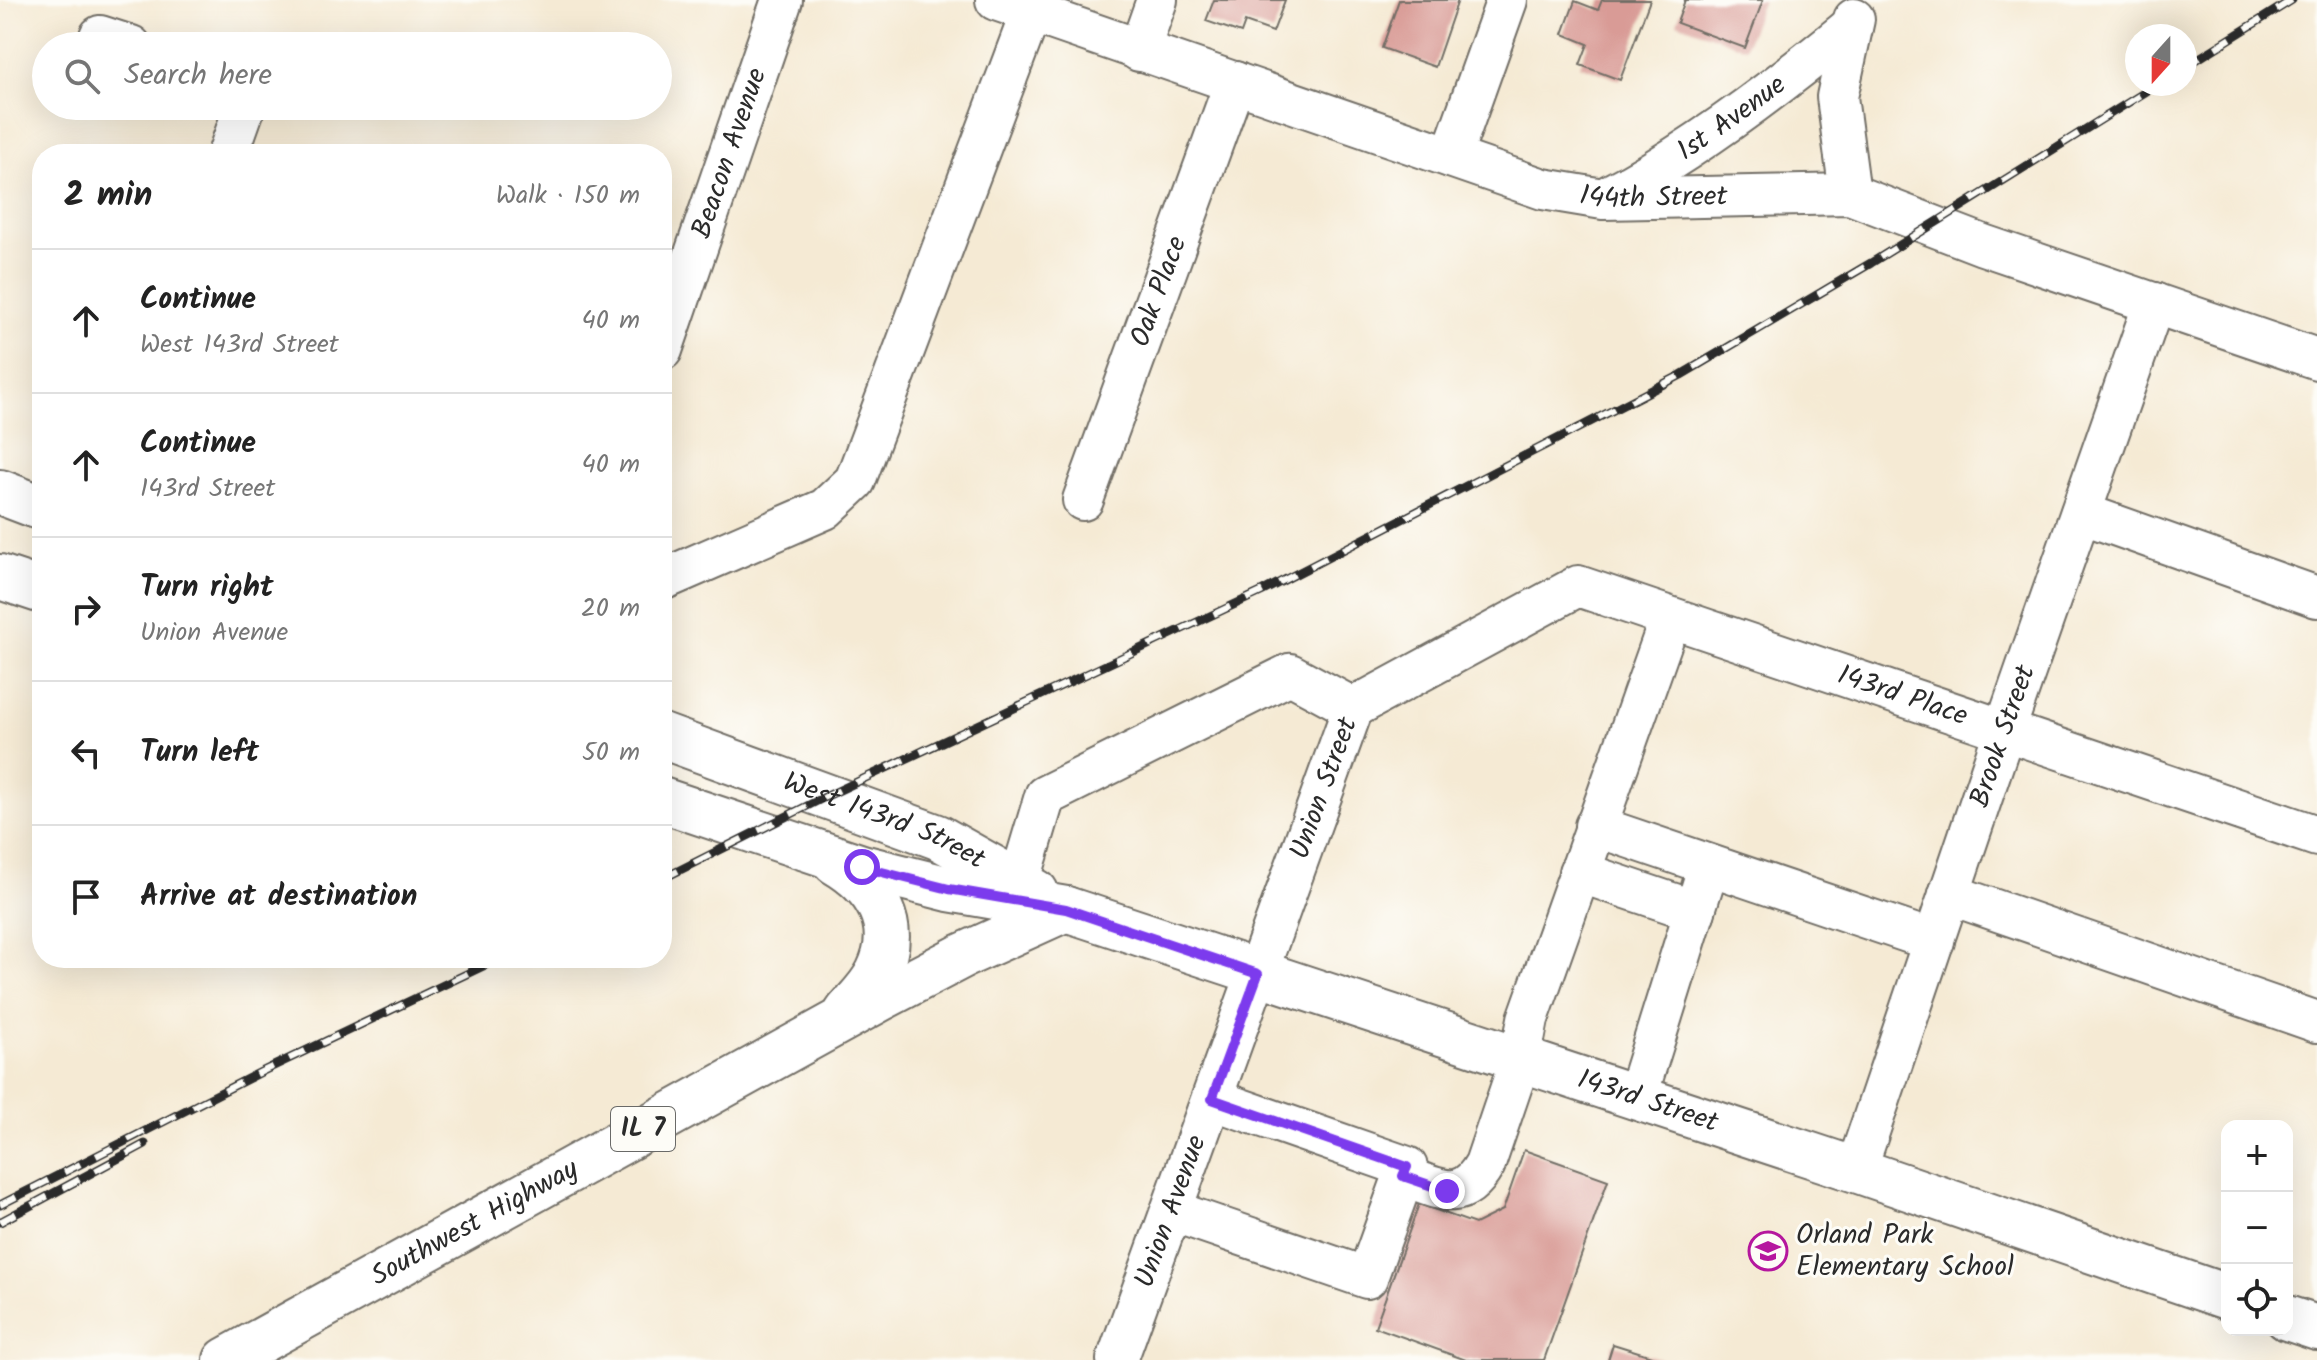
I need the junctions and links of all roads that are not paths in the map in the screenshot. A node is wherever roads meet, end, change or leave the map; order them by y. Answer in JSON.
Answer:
{"nodes":[{"id":1,"x":782,"y":0,"type":"edge"},
{"id":2,"x":1157,"y":0,"type":"edge"},
{"id":3,"x":1507,"y":0,"type":"edge"},
{"id":4,"x":1014,"y":6,"type":"edge"},
{"id":5,"x":1857,"y":13,"type":"edge"},
{"id":6,"x":1139,"y":51,"type":"junction"},
{"id":7,"x":1235,"y":82,"type":"junction"},
{"id":8,"x":240,"y":120,"type":"edge"},
{"id":9,"x":232,"y":144,"type":"edge"},
{"id":10,"x":1451,"y":157,"type":"junction"},
{"id":11,"x":1850,"y":194,"type":"junction"},
{"id":12,"x":1603,"y":199,"type":"junction"},
{"id":13,"x":2154,"y":303,"type":"junction"},
{"id":14,"x":672,"y":321,"type":"edge"},
{"id":15,"x":2317,"y":359,"type":"edge"},
{"id":16,"x":0,"y":492,"type":"edge"},
{"id":17,"x":1083,"y":500,"type":"dead end"},
{"id":18,"x":32,"y":504,"type":"edge"},
{"id":19,"x":2081,"y":513,"type":"junction"},
{"id":20,"x":672,"y":576,"type":"edge"},
{"id":21,"x":0,"y":577,"type":"edge"},
{"id":22,"x":1578,"y":586,"type":"joint"},
{"id":23,"x":32,"y":588,"type":"edge"},
{"id":24,"x":2317,"y":597,"type":"edge"},
{"id":25,"x":1670,"y":619,"type":"junction"},
{"id":26,"x":1353,"y":708,"type":"junction"},
{"id":27,"x":2004,"y":732,"type":"junction"},
{"id":28,"x":672,"y":740,"type":"edge"},
{"id":29,"x":672,"y":803,"type":"edge"},
{"id":30,"x":1595,"y":826,"type":"junction"},
{"id":31,"x":2317,"y":836,"type":"edge"},
{"id":32,"x":812,"y":849,"type":"junction"},
{"id":33,"x":1709,"y":865,"type":"junction"},
{"id":34,"x":1579,"y":872,"type":"junction"},
{"id":35,"x":1017,"y":891,"type":"junction"},
{"id":36,"x":1949,"y":894,"type":"junction"},
{"id":37,"x":1066,"y":909,"type":"junction"},
{"id":38,"x":1695,"y":911,"type":"junction"},
{"id":39,"x":1934,"y":941,"type":"junction"},
{"id":40,"x":1258,"y":974,"type":"junction"},
{"id":41,"x":839,"y":1021,"type":"junction"},
{"id":42,"x":2317,"y":1022,"type":"edge"},
{"id":43,"x":1520,"y":1061,"type":"junction"},
{"id":44,"x":1212,"y":1099,"type":"junction"},
{"id":45,"x":1636,"y":1099,"type":"junction"},
{"id":46,"x":1856,"y":1170,"type":"junction"},
{"id":47,"x":1403,"y":1176,"type":"junction"},
{"id":48,"x":1172,"y":1211,"type":"junction"},
{"id":49,"x":2221,"y":1295,"type":"edge"},
{"id":50,"x":2293,"y":1320,"type":"edge"},
{"id":51,"x":2317,"y":1328,"type":"edge"},
{"id":52,"x":226,"y":1360,"type":"edge"},
{"id":53,"x":1117,"y":1360,"type":"edge"}],
"edges":[{"from":1,"to":14,"type":"street","name":"Beacon Avenue"},
{"from":2,"to":6,"type":"street"},
{"from":3,"to":10,"type":"street"},
{"from":4,"to":6,"type":"street","name":"144th Street"},
{"from":4,"to":20,"type":"street"},
{"from":5,"to":11,"type":"street","name":"1st Avenue"},
{"from":5,"to":12,"type":"street","name":"1st Avenue"},
{"from":6,"to":7,"type":"street","name":"144th Street"},
{"from":7,"to":10,"type":"street","name":"144th Street"},
{"from":7,"to":17,"type":"street","name":"Oak Place"},
{"from":8,"to":9,"type":"street"},
{"from":10,"to":12,"type":"street","name":"144th Street"},
{"from":11,"to":12,"type":"street","name":"144th Street"},
{"from":11,"to":13,"type":"street","name":"144th Street"},
{"from":13,"to":15,"type":"street","name":"144th Street"},
{"from":13,"to":19,"type":"street","name":"Brook Street"},
{"from":16,"to":18,"type":"main road"},
{"from":19,"to":24,"type":"street"},
{"from":19,"to":27,"type":"street","name":"Brook Street"},
{"from":21,"to":23,"type":"main road"},
{"from":22,"to":25,"type":"street","name":"143rd Place"},
{"from":22,"to":26,"type":"street","name":"Union Street"},
{"from":25,"to":27,"type":"street","name":"143rd Place"},
{"from":25,"to":30,"type":"street"},
{"from":26,"to":35,"type":"street"},
{"from":26,"to":40,"type":"street","name":"Union Street"},
{"from":27,"to":31,"type":"street","name":"143rd Place"},
{"from":27,"to":36,"type":"street","name":"Brook Street"},
{"from":28,"to":35,"type":"main road","name":"West 143rd Street"},
{"from":29,"to":32,"type":"main road","name":"West 143rd Street"},
{"from":30,"to":33,"type":"street"},
{"from":30,"to":34,"type":"street"},
{"from":32,"to":35,"type":"main road","name":"West 143rd Street"},
{"from":32,"to":41,"type":"main road"},
{"from":33,"to":38,"type":"street"},
{"from":33,"to":39,"type":"street"},
{"from":34,"to":38,"type":"street"},
{"from":34,"to":43,"type":"street"},
{"from":35,"to":37,"type":"main road","name":"West 143rd Street"},
{"from":36,"to":39,"type":"street","name":"Brook Street"},
{"from":36,"to":42,"type":"street"},
{"from":37,"to":40,"type":"main road","name":"143rd Street"},
{"from":37,"to":41,"type":"main road","name":"Southwest Highway","number":"IL 7"},
{"from":38,"to":45,"type":"street"},
{"from":39,"to":46,"type":"street","name":"Brook Street"},
{"from":40,"to":43,"type":"main road","name":"143rd Street"},
{"from":40,"to":44,"type":"street","name":"Union Avenue"},
{"from":41,"to":52,"type":"main road","name":"Southwest Highway","number":"IL 7"},
{"from":43,"to":45,"type":"main road","name":"143rd Street"},
{"from":43,"to":47,"type":"street"},
{"from":44,"to":47,"type":"street"},
{"from":44,"to":48,"type":"street","name":"Union Avenue"},
{"from":45,"to":46,"type":"main road","name":"143rd Street"},
{"from":46,"to":49,"type":"main road","name":"143rd Street"},
{"from":47,"to":48,"type":"street"},
{"from":48,"to":53,"type":"street","name":"Union Avenue"},
{"from":50,"to":51,"type":"main road"}]}
